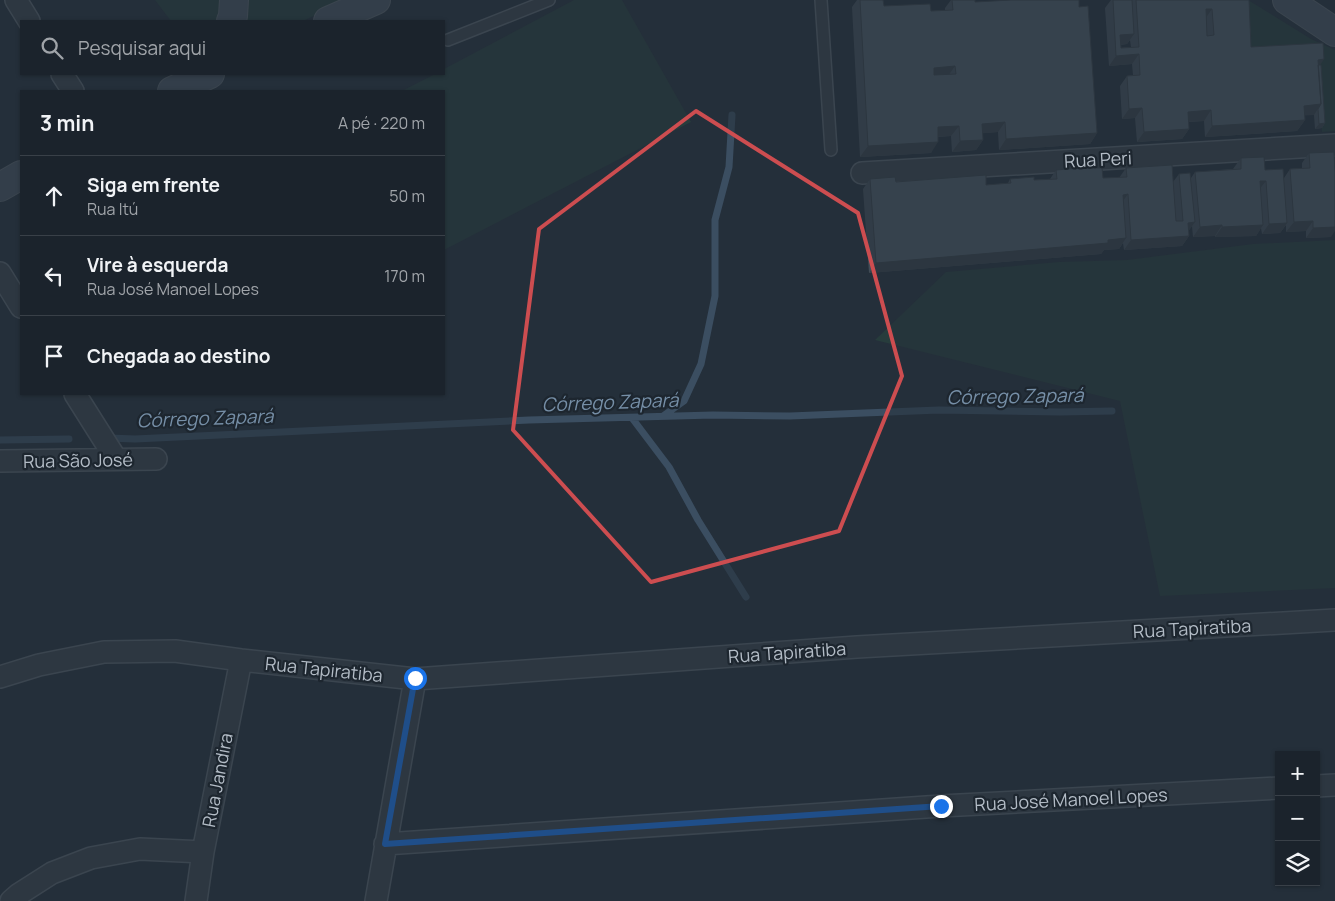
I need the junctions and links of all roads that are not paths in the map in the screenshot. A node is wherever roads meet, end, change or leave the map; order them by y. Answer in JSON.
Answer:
{"nodes":[{"id":1,"x":16,"y":0,"type":"edge"},
{"id":2,"x":234,"y":0,"type":"edge"},
{"id":3,"x":376,"y":0,"type":"edge"},
{"id":4,"x":549,"y":0,"type":"edge"},
{"id":5,"x":822,"y":0,"type":"edge"},
{"id":6,"x":1287,"y":0,"type":"edge"},
{"id":7,"x":28,"y":20,"type":"edge"},
{"id":8,"x":231,"y":20,"type":"edge"},
{"id":9,"x":330,"y":20,"type":"edge"},
{"id":10,"x":1335,"y":32,"type":"edge"},
{"id":11,"x":448,"y":40,"type":"dead end"},
{"id":12,"x":63,"y":75,"type":"edge"},
{"id":13,"x":207,"y":75,"type":"edge"},
{"id":14,"x":179,"y":85,"type":"edge"},
{"id":15,"x":72,"y":90,"type":"edge"},
{"id":16,"x":1335,"y":145,"type":"edge"},
{"id":17,"x":831,"y":150,"type":"dead end"},
{"id":18,"x":862,"y":173,"type":"dead end"},
{"id":19,"x":20,"y":176,"type":"edge"},
{"id":20,"x":0,"y":187,"type":"edge"},
{"id":21,"x":0,"y":273,"type":"edge"},
{"id":22,"x":20,"y":305,"type":"edge"},
{"id":23,"x":76,"y":395,"type":"edge"},
{"id":24,"x":116,"y":459,"type":"junction"},
{"id":25,"x":156,"y":459,"type":"dead end"},
{"id":26,"x":0,"y":462,"type":"edge"},
{"id":27,"x":1335,"y":620,"type":"edge"},
{"id":28,"x":240,"y":660,"type":"junction"},
{"id":29,"x":0,"y":677,"type":"edge"},
{"id":30,"x":415,"y":678,"type":"junction"},
{"id":31,"x":1335,"y":785,"type":"edge"},
{"id":32,"x":1320,"y":786,"type":"edge"},
{"id":33,"x":1275,"y":788,"type":"edge"},
{"id":34,"x":385,"y":844,"type":"junction"},
{"id":35,"x":203,"y":852,"type":"junction"},
{"id":36,"x":11,"y":901,"type":"edge"},
{"id":37,"x":196,"y":901,"type":"edge"},
{"id":38,"x":376,"y":901,"type":"edge"}],
"edges":[{"from":1,"to":7,"type":"street"},
{"from":2,"to":8,"type":"main road"},
{"from":3,"to":9,"type":"main road"},
{"from":4,"to":11,"type":"lane"},
{"from":5,"to":17,"type":"lane"},
{"from":6,"to":10,"type":"main road"},
{"from":12,"to":15,"type":"street"},
{"from":13,"to":14,"type":"main road"},
{"from":16,"to":18,"type":"street","name":"Rua Peri"},
{"from":19,"to":20,"type":"main road"},
{"from":21,"to":22,"type":"street"},
{"from":23,"to":24,"type":"street"},
{"from":24,"to":25,"type":"street","name":"Rua São José"},
{"from":24,"to":26,"type":"street","name":"Rua São José"},
{"from":27,"to":30,"type":"street","name":"Rua Tapiratiba"},
{"from":28,"to":29,"type":"street","name":"Rua Tapiratiba"},
{"from":28,"to":30,"type":"street","name":"Rua Tapiratiba"},
{"from":28,"to":35,"type":"street","name":"Rua Jandira"},
{"from":30,"to":34,"type":"street"},
{"from":31,"to":32,"type":"street"},
{"from":33,"to":34,"type":"street","name":"Rua José Manoel Lopes"},
{"from":34,"to":38,"type":"street"},
{"from":35,"to":36,"type":"street"},
{"from":35,"to":37,"type":"street","name":"Rua Jandira"}]}
